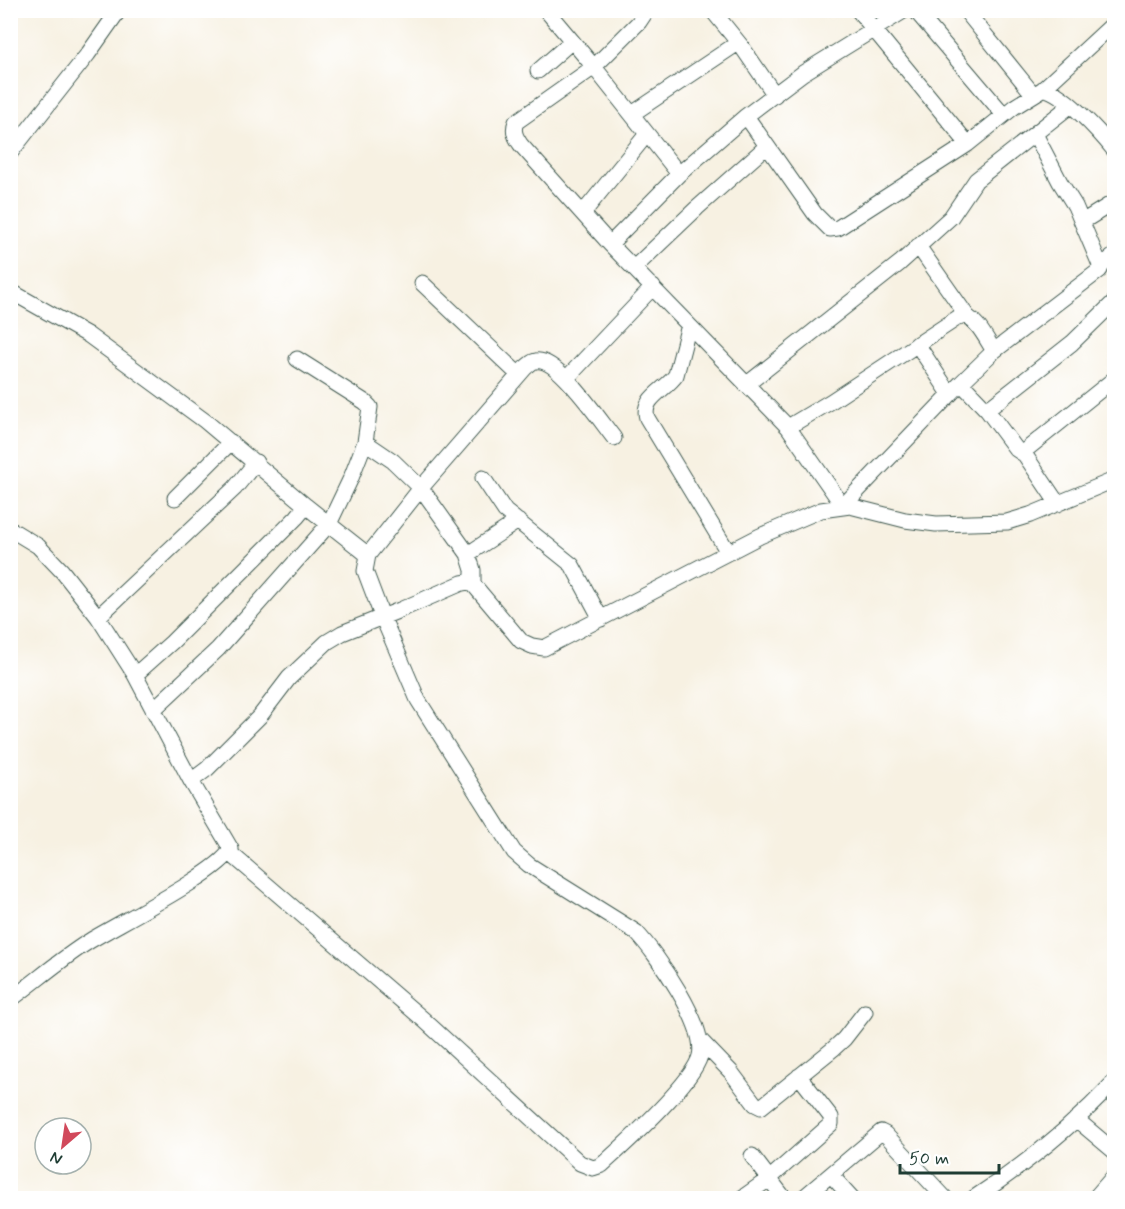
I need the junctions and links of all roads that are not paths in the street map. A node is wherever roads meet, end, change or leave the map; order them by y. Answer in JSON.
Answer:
{"nodes":[{"id":1,"x":119,"y":10,"type":"edge"},
{"id":2,"x":546,"y":10,"type":"edge"},
{"id":3,"x":647,"y":10,"type":"edge"},
{"id":4,"x":712,"y":10,"type":"edge"},
{"id":5,"x":858,"y":10,"type":"edge"},
{"id":6,"x":905,"y":10,"type":"edge"},
{"id":7,"x":915,"y":10,"type":"edge"},
{"id":8,"x":965,"y":10,"type":"edge"},
{"id":9,"x":1111,"y":26,"type":"dead end"},
{"id":10,"x":874,"y":29,"type":"junction"},
{"id":11,"x":572,"y":41,"type":"junction"},
{"id":12,"x":738,"y":43,"type":"junction"},
{"id":13,"x":594,"y":67,"type":"junction"},
{"id":14,"x":538,"y":71,"type":"dead end"},
{"id":15,"x":1038,"y":92,"type":"junction"},
{"id":16,"x":775,"y":95,"type":"junction"},
{"id":17,"x":1071,"y":105,"type":"junction"},
{"id":18,"x":632,"y":114,"type":"junction"},
{"id":19,"x":1004,"y":115,"type":"junction"},
{"id":20,"x":746,"y":116,"type":"junction"},
{"id":21,"x":647,"y":134,"type":"junction"},
{"id":22,"x":1035,"y":134,"type":"junction"},
{"id":23,"x":968,"y":144,"type":"junction"},
{"id":24,"x":767,"y":146,"type":"junction"},
{"id":25,"x":1114,"y":150,"type":"edge"},
{"id":26,"x":10,"y":153,"type":"edge"},
{"id":27,"x":679,"y":174,"type":"junction"},
{"id":28,"x":1114,"y":202,"type":"edge"},
{"id":29,"x":583,"y":213,"type":"junction"},
{"id":30,"x":1082,"y":222,"type":"junction"},
{"id":31,"x":610,"y":244,"type":"junction"},
{"id":32,"x":918,"y":246,"type":"junction"},
{"id":33,"x":1114,"y":256,"type":"edge"},
{"id":34,"x":1100,"y":267,"type":"junction"},
{"id":35,"x":634,"y":268,"type":"junction"},
{"id":36,"x":422,"y":283,"type":"dead end"},
{"id":37,"x":652,"y":287,"type":"junction"},
{"id":38,"x":10,"y":291,"type":"edge"},
{"id":39,"x":1114,"y":302,"type":"edge"},
{"id":40,"x":967,"y":316,"type":"junction"},
{"id":41,"x":689,"y":325,"type":"junction"},
{"id":42,"x":917,"y":344,"type":"junction"},
{"id":43,"x":994,"y":351,"type":"junction"},
{"id":44,"x":297,"y":358,"type":"dead end"},
{"id":45,"x":519,"y":375,"type":"junction"},
{"id":46,"x":567,"y":378,"type":"junction"},
{"id":47,"x":1114,"y":379,"type":"edge"},
{"id":48,"x":747,"y":385,"type":"junction"},
{"id":49,"x":956,"y":388,"type":"junction"},
{"id":50,"x":987,"y":410,"type":"junction"},
{"id":51,"x":788,"y":427,"type":"junction"},
{"id":52,"x":614,"y":438,"type":"dead end"},
{"id":53,"x":231,"y":442,"type":"junction"},
{"id":54,"x":365,"y":442,"type":"junction"},
{"id":55,"x":1023,"y":452,"type":"junction"},
{"id":56,"x":256,"y":462,"type":"junction"},
{"id":57,"x":483,"y":478,"type":"dead end"},
{"id":58,"x":1114,"y":480,"type":"edge"},
{"id":59,"x":421,"y":489,"type":"junction"},
{"id":60,"x":175,"y":498,"type":"dead end"},
{"id":61,"x":1058,"y":504,"type":"junction"},
{"id":62,"x":306,"y":506,"type":"junction"},
{"id":63,"x":843,"y":506,"type":"junction"},
{"id":64,"x":518,"y":521,"type":"junction"},
{"id":65,"x":329,"y":524,"type":"junction"},
{"id":66,"x":10,"y":529,"type":"edge"},
{"id":67,"x":728,"y":552,"type":"junction"},
{"id":68,"x":468,"y":554,"type":"junction"},
{"id":69,"x":368,"y":555,"type":"junction"},
{"id":70,"x":473,"y":584,"type":"junction"},
{"id":71,"x":382,"y":616,"type":"junction"},
{"id":72,"x":98,"y":617,"type":"junction"},
{"id":73,"x":601,"y":619,"type":"junction"},
{"id":74,"x":135,"y":675,"type":"junction"},
{"id":75,"x":153,"y":710,"type":"junction"},
{"id":76,"x":190,"y":781,"type":"junction"},
{"id":77,"x":230,"y":853,"type":"junction"},
{"id":78,"x":10,"y":1000,"type":"edge"},
{"id":79,"x":865,"y":1012,"type":"dead end"},
{"id":80,"x":701,"y":1041,"type":"junction"},
{"id":81,"x":799,"y":1076,"type":"junction"},
{"id":82,"x":1114,"y":1082,"type":"edge"},
{"id":83,"x":1076,"y":1119,"type":"junction"},
{"id":84,"x":1114,"y":1151,"type":"edge"},
{"id":85,"x":752,"y":1156,"type":"dead end"},
{"id":86,"x":831,"y":1175,"type":"junction"},
{"id":87,"x":1114,"y":1176,"type":"edge"},
{"id":88,"x":769,"y":1179,"type":"junction"},
{"id":89,"x":742,"y":1198,"type":"edge"},
{"id":90,"x":784,"y":1198,"type":"edge"},
{"id":91,"x":803,"y":1198,"type":"edge"},
{"id":92,"x":852,"y":1198,"type":"edge"},
{"id":93,"x":945,"y":1198,"type":"edge"},
{"id":94,"x":977,"y":1198,"type":"edge"},
{"id":95,"x":1095,"y":1198,"type":"edge"}],
"edges":[{"from":1,"to":26,"type":"street"},
{"from":2,"to":11,"type":"street"},
{"from":3,"to":13,"type":"street"},
{"from":4,"to":12,"type":"street"},
{"from":5,"to":10,"type":"street"},
{"from":6,"to":10,"type":"street"},
{"from":7,"to":19,"type":"street"},
{"from":8,"to":15,"type":"street"},
{"from":9,"to":15,"type":"street"},
{"from":10,"to":16,"type":"street"},
{"from":10,"to":23,"type":"street"},
{"from":11,"to":13,"type":"street"},
{"from":11,"to":14,"type":"street"},
{"from":12,"to":16,"type":"street"},
{"from":12,"to":18,"type":"street"},
{"from":13,"to":18,"type":"street"},
{"from":13,"to":29,"type":"street"},
{"from":15,"to":17,"type":"street"},
{"from":15,"to":19,"type":"street"},
{"from":16,"to":20,"type":"street"},
{"from":17,"to":22,"type":"street"},
{"from":17,"to":25,"type":"street"},
{"from":18,"to":21,"type":"street"},
{"from":19,"to":23,"type":"street"},
{"from":20,"to":24,"type":"street"},
{"from":20,"to":27,"type":"street"},
{"from":21,"to":27,"type":"street"},
{"from":21,"to":29,"type":"street"},
{"from":22,"to":30,"type":"street"},
{"from":22,"to":32,"type":"street"},
{"from":23,"to":24,"type":"street"},
{"from":24,"to":35,"type":"street"},
{"from":27,"to":31,"type":"street"},
{"from":28,"to":30,"type":"street"},
{"from":29,"to":31,"type":"street"},
{"from":30,"to":34,"type":"street"},
{"from":31,"to":35,"type":"street"},
{"from":32,"to":40,"type":"street"},
{"from":32,"to":48,"type":"street"},
{"from":33,"to":34,"type":"street"},
{"from":34,"to":43,"type":"street"},
{"from":35,"to":37,"type":"street"},
{"from":36,"to":45,"type":"street"},
{"from":37,"to":41,"type":"street"},
{"from":37,"to":46,"type":"street"},
{"from":38,"to":53,"type":"street"},
{"from":39,"to":50,"type":"street"},
{"from":40,"to":42,"type":"street"},
{"from":40,"to":43,"type":"street"},
{"from":41,"to":48,"type":"street"},
{"from":41,"to":67,"type":"street"},
{"from":42,"to":49,"type":"street"},
{"from":42,"to":51,"type":"street"},
{"from":43,"to":49,"type":"street"},
{"from":44,"to":54,"type":"street"},
{"from":45,"to":46,"type":"street"},
{"from":45,"to":59,"type":"street"},
{"from":46,"to":52,"type":"street"},
{"from":47,"to":55,"type":"street"},
{"from":48,"to":51,"type":"street"},
{"from":49,"to":50,"type":"street"},
{"from":49,"to":63,"type":"street"},
{"from":50,"to":55,"type":"street"},
{"from":51,"to":63,"type":"street"},
{"from":53,"to":56,"type":"street"},
{"from":53,"to":60,"type":"street"},
{"from":54,"to":59,"type":"street"},
{"from":54,"to":65,"type":"street"},
{"from":55,"to":61,"type":"street"},
{"from":56,"to":62,"type":"street"},
{"from":56,"to":72,"type":"street"},
{"from":57,"to":64,"type":"street"},
{"from":58,"to":61,"type":"street"},
{"from":59,"to":68,"type":"street"},
{"from":59,"to":69,"type":"street"},
{"from":61,"to":63,"type":"street"},
{"from":62,"to":65,"type":"street"},
{"from":62,"to":74,"type":"street"},
{"from":63,"to":67,"type":"street"},
{"from":64,"to":68,"type":"street"},
{"from":64,"to":73,"type":"street"},
{"from":65,"to":69,"type":"street"},
{"from":65,"to":75,"type":"street"},
{"from":66,"to":72,"type":"street"},
{"from":67,"to":73,"type":"street"},
{"from":68,"to":70,"type":"street"},
{"from":69,"to":71,"type":"street"},
{"from":70,"to":71,"type":"street"},
{"from":70,"to":73,"type":"street"},
{"from":71,"to":76,"type":"street"},
{"from":71,"to":80,"type":"street"},
{"from":72,"to":74,"type":"street"},
{"from":74,"to":75,"type":"street"},
{"from":75,"to":76,"type":"street"},
{"from":76,"to":77,"type":"street"},
{"from":77,"to":78,"type":"street"},
{"from":77,"to":80,"type":"street"},
{"from":79,"to":81,"type":"street"},
{"from":80,"to":81,"type":"street"},
{"from":81,"to":88,"type":"street"},
{"from":82,"to":83,"type":"street"},
{"from":83,"to":84,"type":"street"},
{"from":83,"to":94,"type":"street"},
{"from":85,"to":88,"type":"street"},
{"from":86,"to":91,"type":"street"},
{"from":86,"to":92,"type":"street"},
{"from":86,"to":93,"type":"street"},
{"from":87,"to":95,"type":"street"},
{"from":88,"to":89,"type":"street"},
{"from":88,"to":90,"type":"street"}]}
